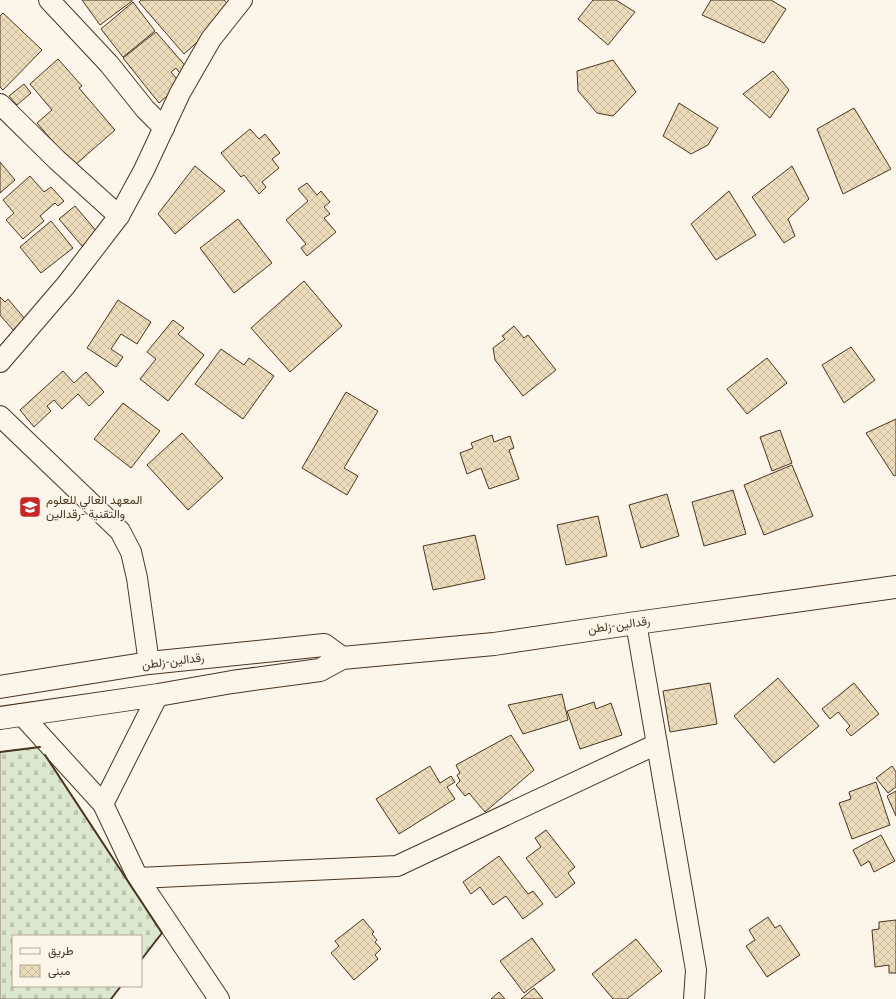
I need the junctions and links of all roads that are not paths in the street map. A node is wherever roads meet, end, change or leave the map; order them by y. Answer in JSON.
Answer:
{"nodes":[{"id":1,"x":49,"y":0,"type":"edge"},
{"id":2,"x":242,"y":0,"type":"edge"},
{"id":3,"x":0,"y":104,"type":"edge"},
{"id":4,"x":164,"y":128,"type":"junction"},
{"id":5,"x":119,"y":216,"type":"junction"},
{"id":6,"x":0,"y":362,"type":"edge"},
{"id":7,"x":0,"y":416,"type":"edge"},
{"id":8,"x":896,"y":587,"type":"edge"},
{"id":9,"x":636,"y":623,"type":"junction"},
{"id":10,"x":342,"y":658,"type":"junction"},
{"id":11,"x":149,"y":663,"type":"junction"},
{"id":12,"x":0,"y":687,"type":"edge"},
{"id":13,"x":158,"y":695,"type":"junction"},
{"id":14,"x":10,"y":716,"type":"edge"},
{"id":15,"x":657,"y":744,"type":"junction"},
{"id":16,"x":103,"y":804,"type":"junction"},
{"id":17,"x":138,"y":878,"type":"junction"},
{"id":18,"x":219,"y":999,"type":"edge"},
{"id":19,"x":694,"y":999,"type":"edge"}],
"edges":[{"from":1,"to":4,"type":"street"},
{"from":2,"to":4,"type":"street"},
{"from":3,"to":5,"type":"street"},
{"from":4,"to":5,"type":"street"},
{"from":5,"to":6,"type":"street"},
{"from":7,"to":11,"type":"street"},
{"from":8,"to":9,"type":"main road","name":"رقدالين-زلطن"},
{"from":9,"to":10,"type":"main road","name":"رقدالين-زلطن"},
{"from":9,"to":15,"type":"street"},
{"from":10,"to":11,"type":"main road","name":"رقدالين-زلطن"},
{"from":10,"to":13,"type":"main road","name":"رقدالين-زلطن"},
{"from":11,"to":12,"type":"main road","name":"رقدالين-زلطن"},
{"from":13,"to":14,"type":"main road","name":"رقدالين-زلطن"},
{"from":13,"to":16,"type":"street"},
{"from":14,"to":16,"type":"street"},
{"from":15,"to":17,"type":"street"},
{"from":15,"to":19,"type":"street"},
{"from":16,"to":17,"type":"street"},
{"from":17,"to":18,"type":"street"}]}
